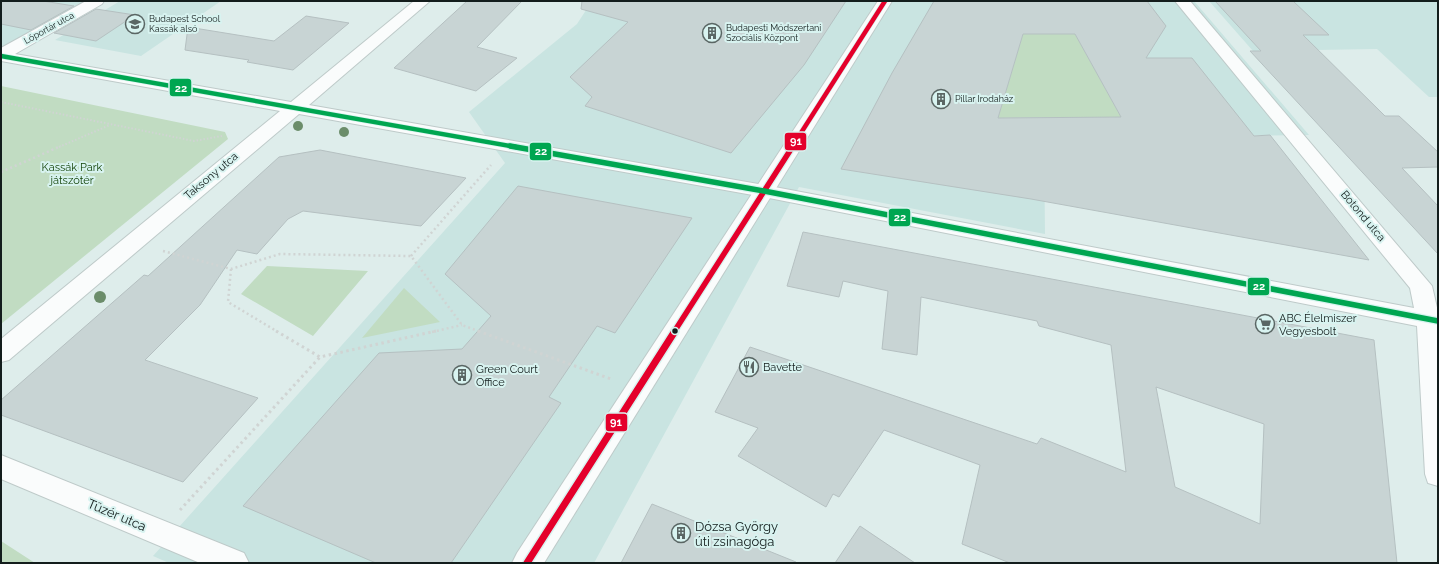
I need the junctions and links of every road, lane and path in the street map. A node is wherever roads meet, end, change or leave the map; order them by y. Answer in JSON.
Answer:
{"nodes":[{"id":1,"x":97,"y":1,"type":"edge"},
{"id":2,"x":422,"y":1,"type":"edge"},
{"id":3,"x":885,"y":1,"type":"edge"},
{"id":4,"x":1182,"y":1,"type":"edge"},
{"id":5,"x":1,"y":55,"type":"edge"},
{"id":6,"x":1,"y":102,"type":"edge"},
{"id":7,"x":292,"y":108,"type":"junction"},
{"id":8,"x":110,"y":125,"type":"junction"},
{"id":9,"x":226,"y":135,"type":"dead end"},
{"id":10,"x":507,"y":146,"type":"junction"},
{"id":11,"x":1,"y":172,"type":"edge"},
{"id":12,"x":764,"y":191,"type":"junction"},
{"id":13,"x":132,"y":242,"type":"junction"},
{"id":14,"x":411,"y":256,"type":"junction"},
{"id":15,"x":230,"y":269,"type":"junction"},
{"id":16,"x":1433,"y":320,"type":"edge"},
{"id":17,"x":462,"y":325,"type":"junction"},
{"id":18,"x":1,"y":353,"type":"edge"},
{"id":19,"x":320,"y":357,"type":"junction"},
{"id":20,"x":638,"y":389,"type":"junction"},
{"id":21,"x":1,"y":467,"type":"edge"},
{"id":22,"x":1438,"y":474,"type":"edge"},
{"id":23,"x":160,"y":533,"type":"junction"},
{"id":24,"x":234,"y":563,"type":"edge"},
{"id":25,"x":527,"y":563,"type":"edge"}],
"edges":[{"from":1,"to":5,"type":"street","name":"Lőportár utca"},
{"from":2,"to":7,"type":"street","name":"Taksony utca"},
{"from":3,"to":12,"type":"street"},
{"from":4,"to":16,"type":"street","name":"Botond utca"},
{"from":5,"to":7,"type":"street"},
{"from":6,"to":8,"type":"path"},
{"from":7,"to":10,"type":"street"},
{"from":7,"to":13,"type":"street","name":"Taksony utca"},
{"from":8,"to":9,"type":"path"},
{"from":8,"to":11,"type":"path"},
{"from":10,"to":12,"type":"street"},
{"from":10,"to":14,"type":"path"},
{"from":12,"to":16,"type":"street"},
{"from":12,"to":20,"type":"street"},
{"from":13,"to":15,"type":"path"},
{"from":13,"to":18,"type":"street","name":"Taksony utca"},
{"from":14,"to":15,"type":"path"},
{"from":14,"to":17,"type":"path"},
{"from":15,"to":19,"type":"path"},
{"from":16,"to":22,"type":"street","name":"Botond utca"},
{"from":17,"to":19,"type":"path"},
{"from":17,"to":20,"type":"path"},
{"from":19,"to":23,"type":"path"},
{"from":20,"to":25,"type":"street"},
{"from":21,"to":23,"type":"street","name":"Tüzér utca"},
{"from":23,"to":24,"type":"street","name":"Tüzér utca"}]}
